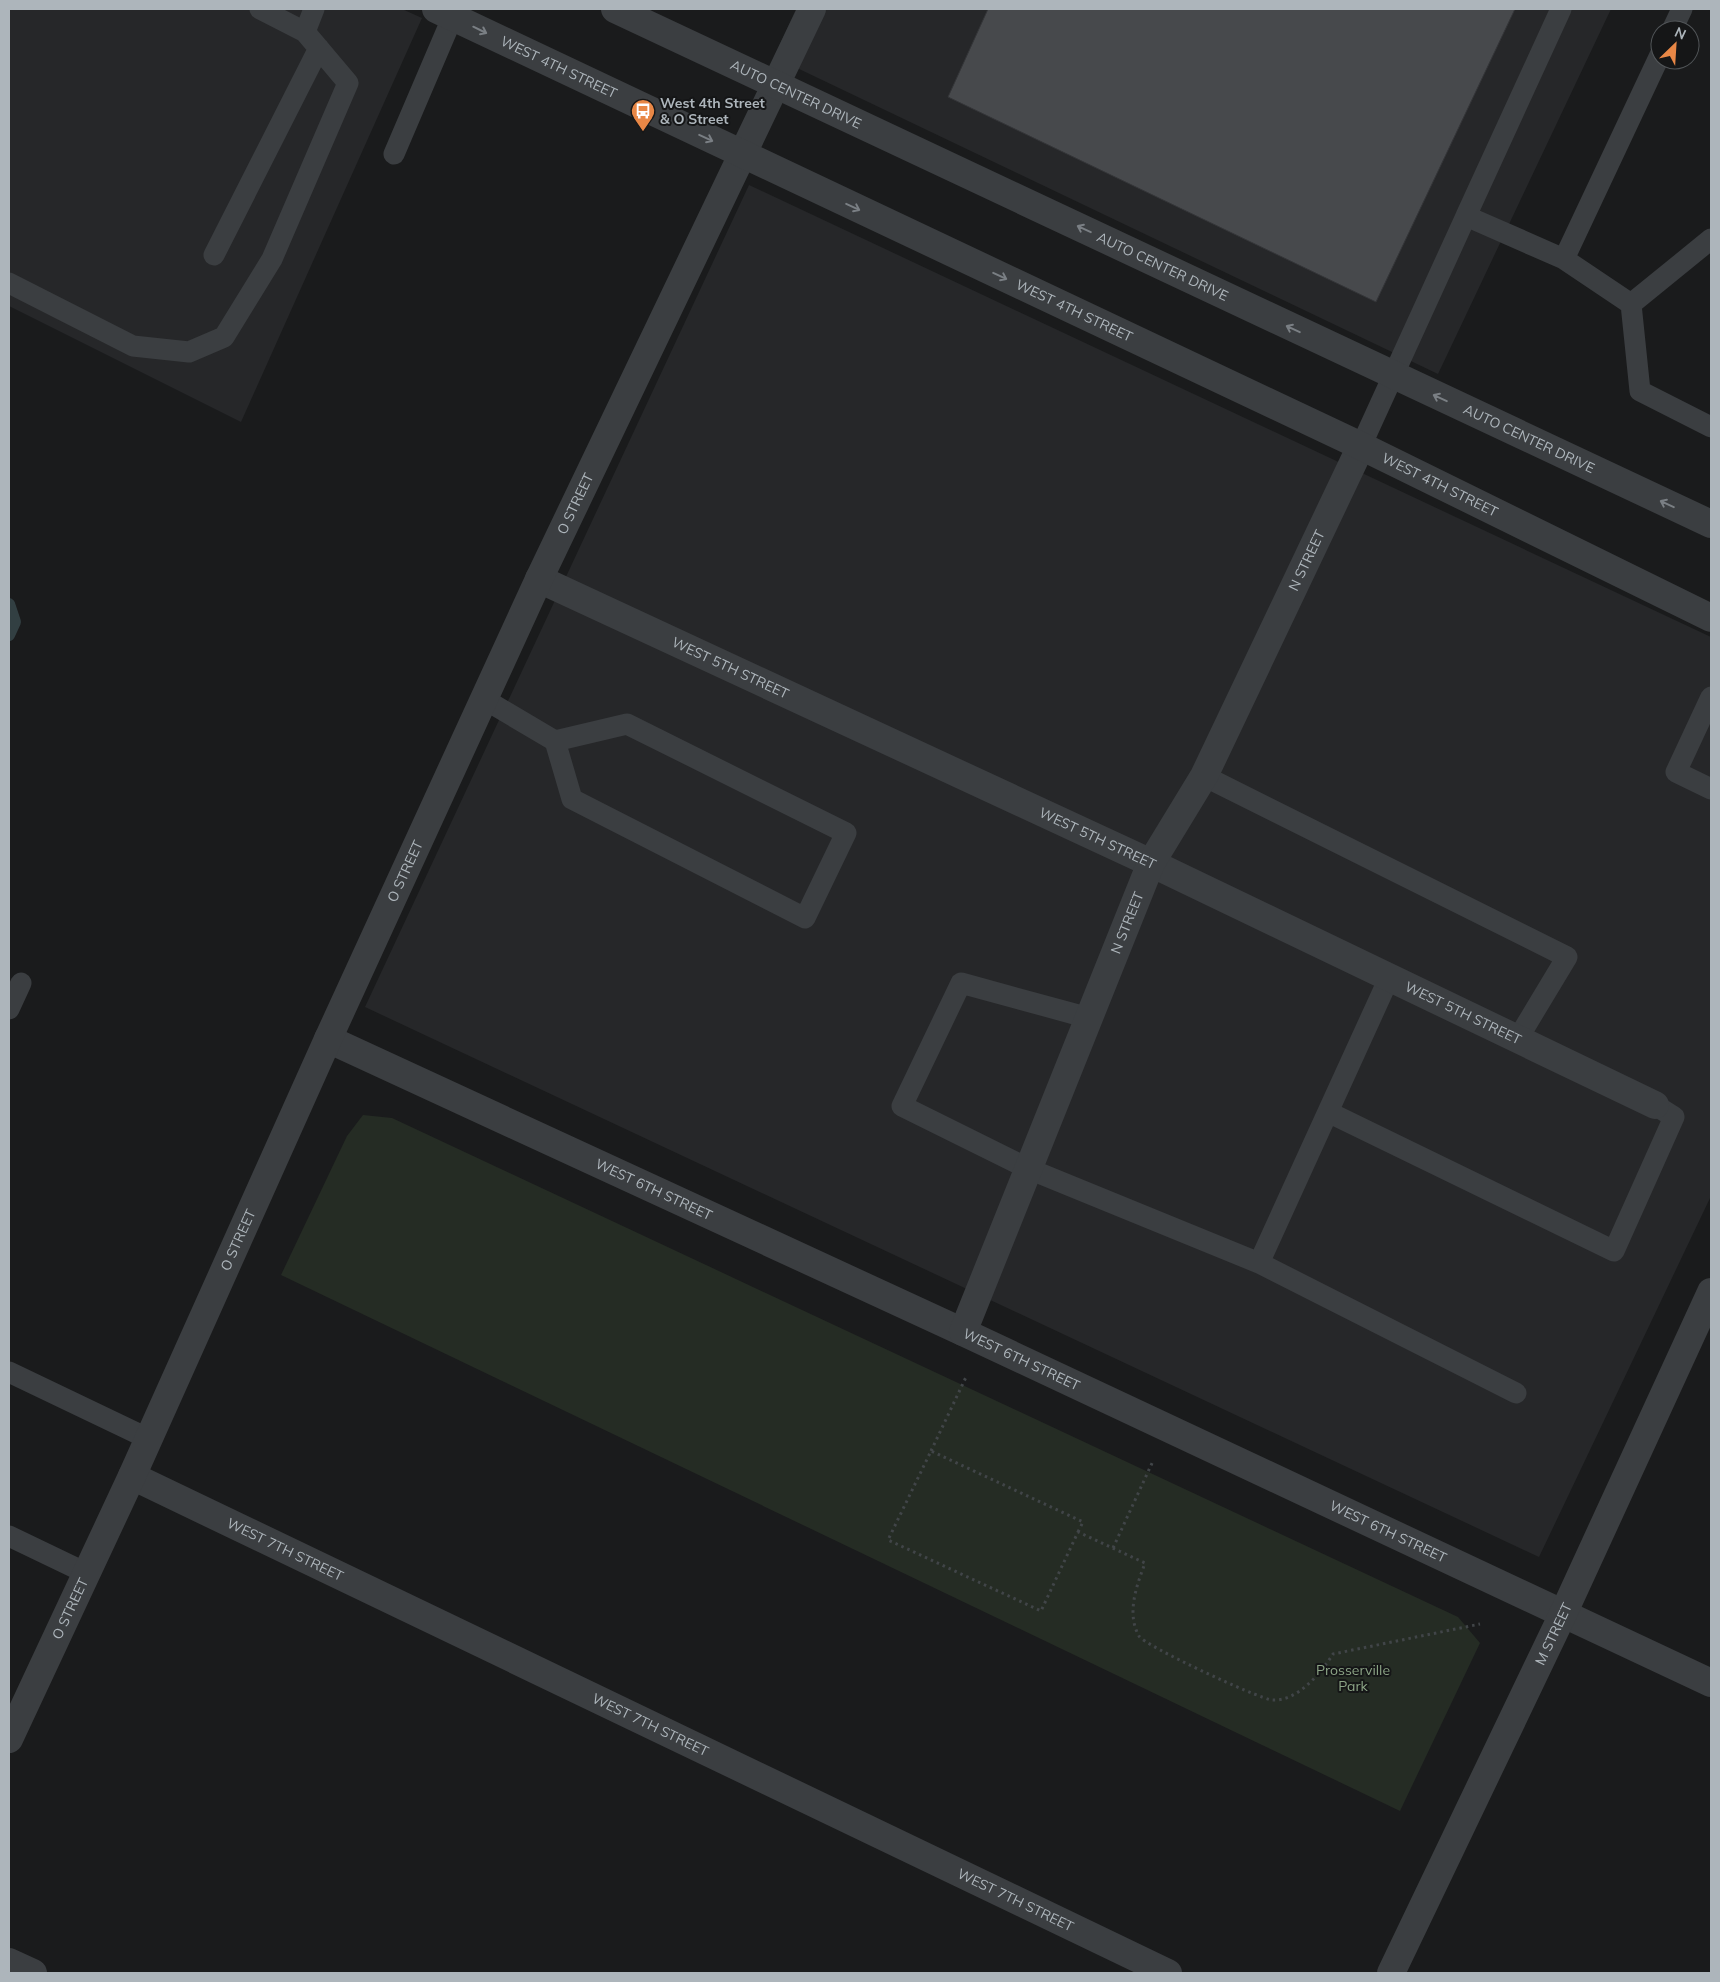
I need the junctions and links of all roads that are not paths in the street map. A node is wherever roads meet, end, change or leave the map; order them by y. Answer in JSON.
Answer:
{"nodes":[{"id":1,"x":260,"y":9,"type":"edge"},
{"id":2,"x":314,"y":9,"type":"edge"},
{"id":3,"x":615,"y":9,"type":"edge"},
{"id":4,"x":812,"y":9,"type":"edge"},
{"id":5,"x":1561,"y":9,"type":"edge"},
{"id":6,"x":445,"y":13,"type":"edge"},
{"id":7,"x":312,"y":40,"type":"junction"},
{"id":8,"x":1653,"y":70,"type":"edge"},
{"id":9,"x":776,"y":84,"type":"junction"},
{"id":10,"x":394,"y":154,"type":"dead end"},
{"id":11,"x":742,"y":155,"type":"junction"},
{"id":12,"x":1466,"y":216,"type":"junction"},
{"id":13,"x":1711,"y":239,"type":"edge"},
{"id":14,"x":214,"y":255,"type":"dead end"},
{"id":15,"x":1564,"y":259,"type":"junction"},
{"id":16,"x":9,"y":283,"type":"edge"},
{"id":17,"x":1632,"y":304,"type":"junction"},
{"id":18,"x":1394,"y":377,"type":"junction"},
{"id":19,"x":1711,"y":427,"type":"edge"},
{"id":20,"x":1361,"y":446,"type":"junction"},
{"id":21,"x":1711,"y":524,"type":"edge"},
{"id":22,"x":539,"y":579,"type":"junction"},
{"id":23,"x":1711,"y":618,"type":"edge"},
{"id":24,"x":1711,"y":697,"type":"edge"},
{"id":25,"x":484,"y":699,"type":"junction"},
{"id":26,"x":555,"y":741,"type":"junction"},
{"id":27,"x":1204,"y":776,"type":"junction"},
{"id":28,"x":1711,"y":788,"type":"edge"},
{"id":29,"x":1151,"y":863,"type":"junction"},
{"id":30,"x":1389,"y":978,"type":"junction"},
{"id":31,"x":21,"y":983,"type":"dead end"},
{"id":32,"x":9,"y":1009,"type":"edge"},
{"id":33,"x":1089,"y":1018,"type":"junction"},
{"id":34,"x":328,"y":1039,"type":"junction"},
{"id":35,"x":1517,"y":1040,"type":"junction"},
{"id":36,"x":1655,"y":1105,"type":"joint"},
{"id":37,"x":1328,"y":1112,"type":"junction"},
{"id":38,"x":1029,"y":1169,"type":"junction"},
{"id":39,"x":1259,"y":1263,"type":"junction"},
{"id":40,"x":1711,"y":1292,"type":"edge"},
{"id":41,"x":964,"y":1332,"type":"junction"},
{"id":42,"x":9,"y":1372,"type":"edge"},
{"id":43,"x":1516,"y":1393,"type":"dead end"},
{"id":44,"x":149,"y":1438,"type":"junction"},
{"id":45,"x":132,"y":1476,"type":"junction"},
{"id":46,"x":9,"y":1536,"type":"edge"},
{"id":47,"x":86,"y":1573,"type":"junction"},
{"id":48,"x":1563,"y":1614,"type":"junction"},
{"id":49,"x":1711,"y":1683,"type":"edge"},
{"id":50,"x":9,"y":1739,"type":"edge"},
{"id":51,"x":9,"y":1962,"type":"edge"},
{"id":52,"x":32,"y":1973,"type":"edge"},
{"id":53,"x":1168,"y":1973,"type":"edge"},
{"id":54,"x":1391,"y":1973,"type":"edge"}],
"edges":[{"from":1,"to":7,"type":"lane"},
{"from":2,"to":7,"type":"lane"},
{"from":3,"to":9,"type":"street","name":"AUTO CENTER DRIVE"},
{"from":4,"to":9,"type":"street","name":"O STREET"},
{"from":5,"to":12,"type":"lane"},
{"from":6,"to":10,"type":"lane"},
{"from":6,"to":11,"type":"street","name":"WEST 4TH STREET","one_way":true},
{"from":7,"to":14,"type":"lane"},
{"from":7,"to":16,"type":"lane"},
{"from":8,"to":15,"type":"lane"},
{"from":9,"to":11,"type":"street","name":"O STREET"},
{"from":18,"to":9,"type":"street","name":"AUTO CENTER DRIVE","one_way":true},
{"from":11,"to":20,"type":"street","name":"WEST 4TH STREET","one_way":true},
{"from":11,"to":22,"type":"street","name":"O STREET"},
{"from":12,"to":15,"type":"lane"},
{"from":12,"to":18,"type":"lane"},
{"from":13,"to":17,"type":"lane"},
{"from":15,"to":17,"type":"lane"},
{"from":17,"to":19,"type":"lane"},
{"from":18,"to":20,"type":"lane"},
{"from":21,"to":18,"type":"street","name":"AUTO CENTER DRIVE","one_way":true},
{"from":20,"to":23,"type":"street","name":"WEST 4TH STREET"},
{"from":20,"to":27,"type":"street","name":"N STREET"},
{"from":22,"to":25,"type":"street","name":"O STREET"},
{"from":22,"to":29,"type":"street","name":"WEST 5TH STREET"},
{"from":24,"to":28,"type":"lane"},
{"from":25,"to":26,"type":"lane"},
{"from":25,"to":34,"type":"street","name":"O STREET"},
{"from":26,"to":26,"type":"lane"},
{"from":27,"to":29,"type":"street","name":"N STREET"},
{"from":27,"to":35,"type":"lane"},
{"from":29,"to":30,"type":"street","name":"WEST 5TH STREET"},
{"from":29,"to":33,"type":"street","name":"N STREET"},
{"from":30,"to":35,"type":"street","name":"WEST 5TH STREET"},
{"from":30,"to":37,"type":"lane"},
{"from":31,"to":32,"type":"lane"},
{"from":33,"to":38,"type":"street","name":"N STREET"},
{"from":33,"to":38,"type":"lane"},
{"from":34,"to":41,"type":"street","name":"WEST 6TH STREET"},
{"from":34,"to":44,"type":"street","name":"O STREET"},
{"from":35,"to":36,"type":"street","name":"WEST 5TH STREET"},
{"from":36,"to":37,"type":"lane"},
{"from":37,"to":39,"type":"lane"},
{"from":38,"to":39,"type":"lane"},
{"from":38,"to":41,"type":"street","name":"N STREET"},
{"from":39,"to":43,"type":"lane"},
{"from":40,"to":48,"type":"street","name":"M STREET"},
{"from":41,"to":48,"type":"street","name":"WEST 6TH STREET"},
{"from":42,"to":44,"type":"lane"},
{"from":44,"to":45,"type":"street","name":"O STREET"},
{"from":45,"to":47,"type":"street","name":"O STREET"},
{"from":45,"to":53,"type":"street","name":"WEST 7TH STREET"},
{"from":46,"to":47,"type":"lane"},
{"from":47,"to":50,"type":"street","name":"O STREET"},
{"from":48,"to":49,"type":"street","name":"WEST 6TH STREET"},
{"from":48,"to":54,"type":"street","name":"M STREET"},
{"from":51,"to":52,"type":"street"}]}
